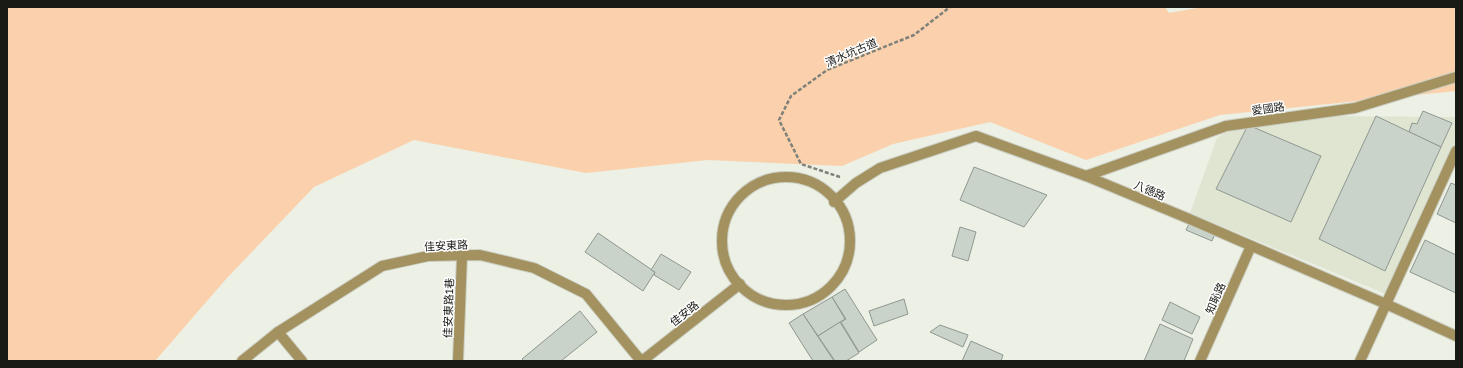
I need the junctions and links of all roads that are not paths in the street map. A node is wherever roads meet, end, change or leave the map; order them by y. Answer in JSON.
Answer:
{"nodes":[{"id":1,"x":1456,"y":77,"type":"edge"},
{"id":2,"x":1456,"y":151,"type":"edge"},
{"id":3,"x":1453,"y":166,"type":"edge"},
{"id":4,"x":1086,"y":176,"type":"junction"},
{"id":5,"x":834,"y":202,"type":"junction"},
{"id":6,"x":1251,"y":246,"type":"junction"},
{"id":7,"x":462,"y":256,"type":"junction"},
{"id":8,"x":740,"y":284,"type":"junction"},
{"id":9,"x":1386,"y":304,"type":"junction"},
{"id":10,"x":278,"y":332,"type":"junction"},
{"id":11,"x":1456,"y":336,"type":"edge"},
{"id":12,"x":242,"y":361,"type":"edge"},
{"id":13,"x":302,"y":361,"type":"edge"},
{"id":14,"x":458,"y":361,"type":"edge"},
{"id":15,"x":642,"y":361,"type":"edge"},
{"id":16,"x":1200,"y":361,"type":"edge"},
{"id":17,"x":1360,"y":361,"type":"edge"}],
"edges":[{"from":1,"to":4,"type":"lane","name":"愛國路"},
{"from":2,"to":3,"type":"lane"},
{"from":3,"to":9,"type":"lane"},
{"from":4,"to":5,"type":"lane","name":"八德路"},
{"from":4,"to":6,"type":"lane","name":"八德路"},
{"from":5,"to":8,"type":"lane"},
{"from":5,"to":8,"type":"lane"},
{"from":6,"to":9,"type":"lane","name":"八德路"},
{"from":6,"to":16,"type":"lane","name":"知恥路"},
{"from":7,"to":10,"type":"lane","name":"佳安東路"},
{"from":7,"to":14,"type":"lane","name":"佳安東路1巷"},
{"from":7,"to":15,"type":"lane","name":"佳安東路"},
{"from":8,"to":15,"type":"lane","name":"佳安路"},
{"from":9,"to":11,"type":"lane","name":"八德路"},
{"from":9,"to":17,"type":"lane"},
{"from":10,"to":12,"type":"lane","name":"佳安東路"},
{"from":10,"to":13,"type":"lane"}]}
